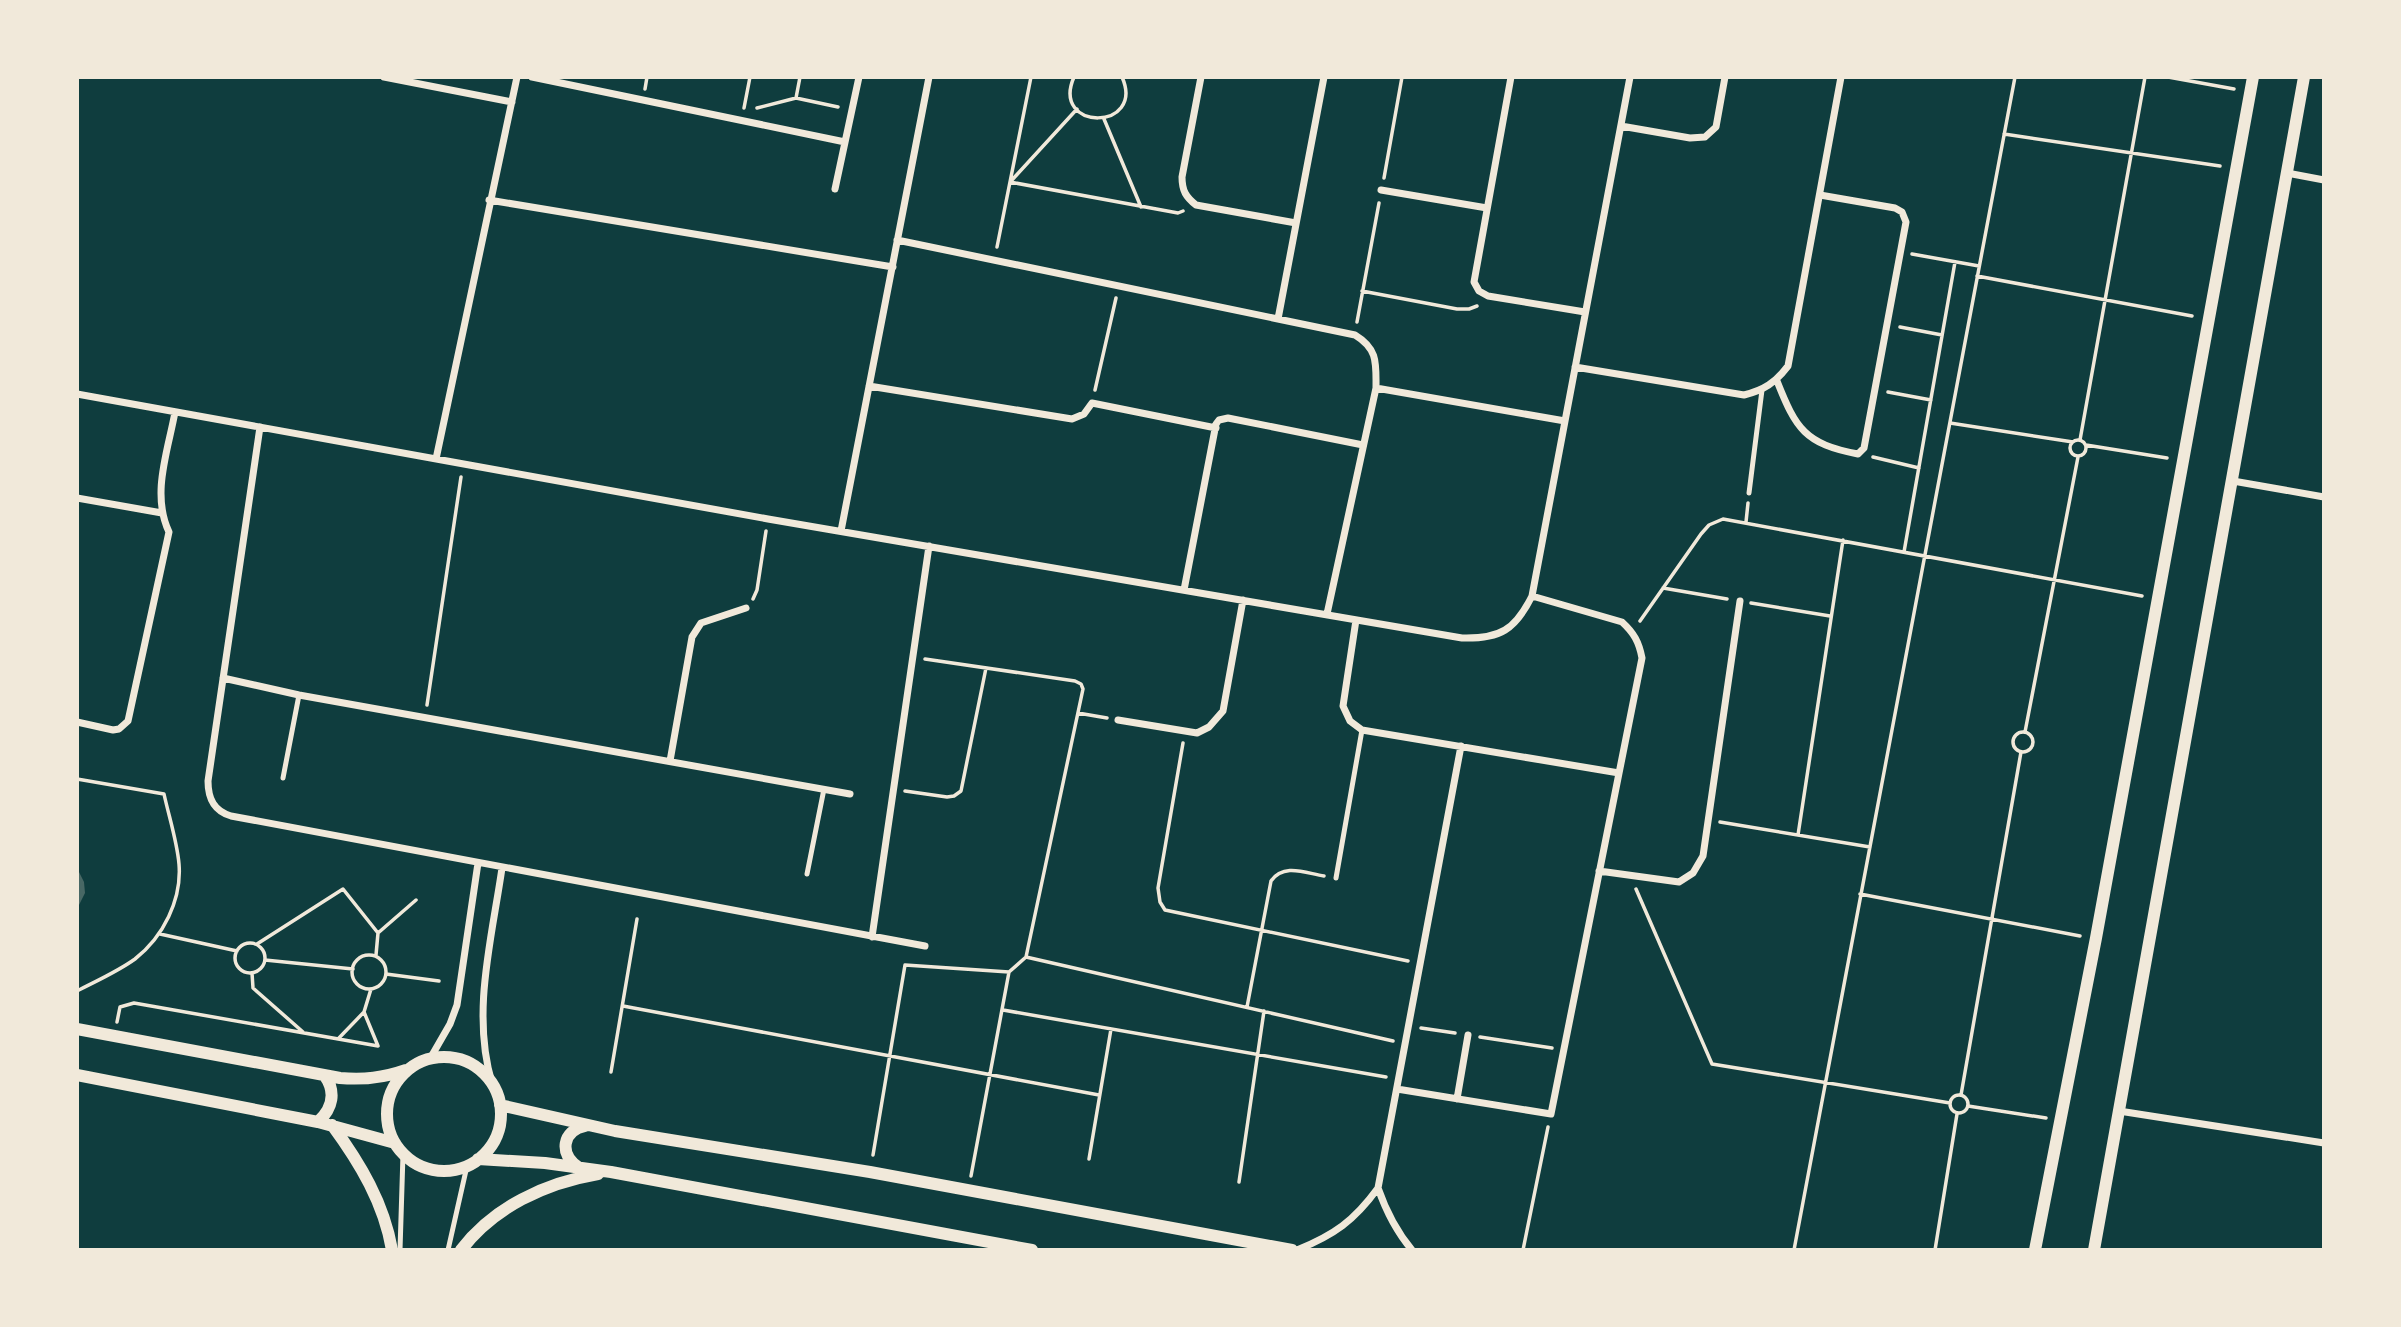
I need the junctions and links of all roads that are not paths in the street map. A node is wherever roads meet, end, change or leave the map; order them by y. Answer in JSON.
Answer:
{"nodes":[{"id":1,"x":384,"y":77,"type":"edge"},
{"id":2,"x":517,"y":77,"type":"edge"},
{"id":3,"x":532,"y":77,"type":"edge"},
{"id":4,"x":859,"y":77,"type":"edge"},
{"id":5,"x":929,"y":77,"type":"edge"},
{"id":6,"x":1201,"y":77,"type":"edge"},
{"id":7,"x":1324,"y":77,"type":"edge"},
{"id":8,"x":1511,"y":77,"type":"edge"},
{"id":9,"x":1630,"y":77,"type":"edge"},
{"id":10,"x":1725,"y":77,"type":"edge"},
{"id":11,"x":1842,"y":77,"type":"edge"},
{"id":12,"x":2253,"y":77,"type":"edge"},
{"id":13,"x":2304,"y":77,"type":"edge"},
{"id":14,"x":512,"y":102,"type":"junction"},
{"id":15,"x":1621,"y":126,"type":"junction"},
{"id":16,"x":845,"y":142,"type":"junction"},
{"id":17,"x":2287,"y":173,"type":"junction"},
{"id":18,"x":2324,"y":180,"type":"edge"},
{"id":19,"x":835,"y":189,"type":"dead end"},
{"id":20,"x":1381,"y":190,"type":"road end"},
{"id":21,"x":1820,"y":195,"type":"junction"},
{"id":22,"x":489,"y":201,"type":"junction"},
{"id":23,"x":1487,"y":208,"type":"junction"},
{"id":24,"x":1296,"y":223,"type":"junction"},
{"id":25,"x":897,"y":240,"type":"junction"},
{"id":26,"x":893,"y":267,"type":"junction"},
{"id":27,"x":1585,"y":312,"type":"junction"},
{"id":28,"x":1278,"y":319,"type":"junction"},
{"id":29,"x":1575,"y":367,"type":"junction"},
{"id":30,"x":1777,"y":381,"type":"junction"},
{"id":31,"x":869,"y":386,"type":"junction"},
{"id":32,"x":1376,"y":388,"type":"junction"},
{"id":33,"x":1762,"y":390,"type":"junction"},
{"id":34,"x":77,"y":394,"type":"edge"},
{"id":35,"x":175,"y":412,"type":"junction"},
{"id":36,"x":1565,"y":421,"type":"junction"},
{"id":37,"x":260,"y":428,"type":"junction"},
{"id":38,"x":1216,"y":428,"type":"junction"},
{"id":39,"x":1363,"y":445,"type":"junction"},
{"id":40,"x":436,"y":459,"type":"junction"},
{"id":41,"x":2233,"y":481,"type":"junction"},
{"id":42,"x":1749,"y":493,"type":"dead end"},
{"id":43,"x":2324,"y":497,"type":"edge"},
{"id":44,"x":77,"y":498,"type":"edge"},
{"id":45,"x":162,"y":513,"type":"junction"},
{"id":46,"x":841,"y":531,"type":"junction"},
{"id":47,"x":929,"y":546,"type":"junction"},
{"id":48,"x":1184,"y":590,"type":"junction"},
{"id":49,"x":1532,"y":596,"type":"junction"},
{"id":50,"x":1243,"y":600,"type":"junction"},
{"id":51,"x":1740,"y":601,"type":"dead end"},
{"id":52,"x":746,"y":608,"type":"road end"},
{"id":53,"x":1327,"y":614,"type":"junction"},
{"id":54,"x":1356,"y":620,"type":"junction"},
{"id":55,"x":223,"y":678,"type":"junction"},
{"id":56,"x":299,"y":695,"type":"junction"},
{"id":57,"x":1118,"y":720,"type":"road end"},
{"id":58,"x":77,"y":722,"type":"edge"},
{"id":59,"x":1362,"y":730,"type":"junction"},
{"id":60,"x":1461,"y":746,"type":"junction"},
{"id":61,"x":670,"y":761,"type":"junction"},
{"id":62,"x":1619,"y":773,"type":"junction"},
{"id":63,"x":283,"y":778,"type":"dead end"},
{"id":64,"x":824,"y":789,"type":"junction"},
{"id":65,"x":850,"y":794,"type":"dead end"},
{"id":66,"x":478,"y":863,"type":"junction"},
{"id":67,"x":502,"y":868,"type":"junction"},
{"id":68,"x":1599,"y":871,"type":"junction"},
{"id":69,"x":807,"y":874,"type":"dead end"},
{"id":70,"x":1336,"y":878,"type":"road end"},
{"id":71,"x":872,"y":937,"type":"junction"},
{"id":72,"x":925,"y":946,"type":"dead end"},
{"id":73,"x":77,"y":1029,"type":"edge"},
{"id":74,"x":1468,"y":1035,"type":"road end"},
{"id":75,"x":430,"y":1058,"type":"junction"},
{"id":76,"x":407,"y":1070,"type":"junction"},
{"id":77,"x":77,"y":1075,"type":"edge"},
{"id":78,"x":325,"y":1076,"type":"junction"},
{"id":79,"x":492,"y":1083,"type":"junction"},
{"id":80,"x":1397,"y":1089,"type":"junction"},
{"id":81,"x":1457,"y":1099,"type":"junction"},
{"id":82,"x":500,"y":1105,"type":"junction"},
{"id":83,"x":2119,"y":1111,"type":"junction"},
{"id":84,"x":318,"y":1122,"type":"junction"},
{"id":85,"x":332,"y":1125,"type":"junction"},
{"id":86,"x":586,"y":1126,"type":"junction"},
{"id":87,"x":2324,"y":1143,"type":"edge"},
{"id":88,"x":399,"y":1149,"type":"junction"},
{"id":89,"x":473,"y":1162,"type":"junction"},
{"id":90,"x":578,"y":1167,"type":"junction"},
{"id":91,"x":611,"y":1172,"type":"junction"},
{"id":92,"x":1378,"y":1188,"type":"junction"},
{"id":93,"x":2096,"y":1246,"type":"edge"},
{"id":94,"x":392,"y":1250,"type":"edge"},
{"id":95,"x":400,"y":1250,"type":"edge"},
{"id":96,"x":448,"y":1250,"type":"edge"},
{"id":97,"x":461,"y":1250,"type":"edge"},
{"id":98,"x":1032,"y":1250,"type":"edge"},
{"id":99,"x":1295,"y":1250,"type":"edge"},
{"id":100,"x":1412,"y":1250,"type":"edge"},
{"id":101,"x":2035,"y":1250,"type":"edge"}],
"edges":[{"from":1,"to":14,"type":"street"},
{"from":2,"to":14,"type":"street"},
{"from":3,"to":16,"type":"street"},
{"from":4,"to":16,"type":"street"},
{"from":5,"to":25,"type":"street"},
{"from":6,"to":24,"type":"street"},
{"from":7,"to":24,"type":"street"},
{"from":8,"to":23,"type":"street"},
{"from":9,"to":15,"type":"street"},
{"from":10,"to":15,"type":"street"},
{"from":11,"to":21,"type":"street"},
{"from":12,"to":101,"type":"street"},
{"from":13,"to":17,"type":"street"},
{"from":14,"to":22,"type":"street"},
{"from":15,"to":27,"type":"street"},
{"from":16,"to":19,"type":"street"},
{"from":17,"to":18,"type":"street"},
{"from":17,"to":41,"type":"street"},
{"from":20,"to":23,"type":"street"},
{"from":21,"to":30,"type":"street"},
{"from":21,"to":30,"type":"street"},
{"from":22,"to":26,"type":"street"},
{"from":22,"to":40,"type":"street"},
{"from":23,"to":27,"type":"street"},
{"from":24,"to":28,"type":"street"},
{"from":25,"to":26,"type":"street"},
{"from":25,"to":28,"type":"street"},
{"from":26,"to":31,"type":"street"},
{"from":27,"to":29,"type":"street"},
{"from":28,"to":32,"type":"street"},
{"from":29,"to":33,"type":"street"},
{"from":29,"to":36,"type":"street"},
{"from":30,"to":33,"type":"street"},
{"from":31,"to":38,"type":"street"},
{"from":31,"to":46,"type":"street"},
{"from":32,"to":36,"type":"street"},
{"from":32,"to":39,"type":"street"},
{"from":33,"to":42,"type":"lane"},
{"from":34,"to":35,"type":"street"},
{"from":35,"to":37,"type":"street"},
{"from":35,"to":45,"type":"street"},
{"from":36,"to":49,"type":"street"},
{"from":37,"to":40,"type":"street"},
{"from":37,"to":55,"type":"street"},
{"from":38,"to":39,"type":"street"},
{"from":38,"to":48,"type":"street"},
{"from":39,"to":53,"type":"street"},
{"from":40,"to":46,"type":"street"},
{"from":41,"to":43,"type":"street"},
{"from":41,"to":83,"type":"street"},
{"from":44,"to":45,"type":"street"},
{"from":45,"to":58,"type":"street"},
{"from":46,"to":47,"type":"street"},
{"from":47,"to":48,"type":"street"},
{"from":47,"to":71,"type":"street"},
{"from":48,"to":50,"type":"street"},
{"from":49,"to":54,"type":"street"},
{"from":49,"to":62,"type":"street"},
{"from":50,"to":53,"type":"street"},
{"from":50,"to":57,"type":"street"},
{"from":51,"to":68,"type":"street"},
{"from":52,"to":61,"type":"street"},
{"from":53,"to":54,"type":"street"},
{"from":54,"to":59,"type":"street"},
{"from":55,"to":56,"type":"street"},
{"from":55,"to":66,"type":"street"},
{"from":56,"to":61,"type":"street"},
{"from":56,"to":63,"type":"lane"},
{"from":59,"to":60,"type":"street"},
{"from":59,"to":70,"type":"lane"},
{"from":60,"to":62,"type":"street"},
{"from":60,"to":80,"type":"street"},
{"from":61,"to":64,"type":"street"},
{"from":62,"to":68,"type":"street"},
{"from":64,"to":65,"type":"street"},
{"from":64,"to":69,"type":"lane"},
{"from":66,"to":67,"type":"street"},
{"from":66,"to":75,"type":"street"},
{"from":67,"to":71,"type":"street"},
{"from":67,"to":79,"type":"street"},
{"from":68,"to":81,"type":"street"},
{"from":71,"to":72,"type":"street"},
{"from":73,"to":78,"type":"street"},
{"from":74,"to":81,"type":"street"},
{"from":75,"to":76,"type":"street"},
{"from":75,"to":79,"type":"street"},
{"from":76,"to":78,"type":"street"},
{"from":76,"to":88,"type":"street"},
{"from":77,"to":84,"type":"street"},
{"from":78,"to":84,"type":"street"},
{"from":79,"to":82,"type":"street"},
{"from":80,"to":81,"type":"street"},
{"from":80,"to":92,"type":"street"},
{"from":82,"to":86,"type":"street"},
{"from":82,"to":89,"type":"street"},
{"from":83,"to":87,"type":"street"},
{"from":83,"to":93,"type":"street"},
{"from":84,"to":85,"type":"street"},
{"from":85,"to":88,"type":"street"},
{"from":85,"to":94,"type":"street"},
{"from":86,"to":90,"type":"street"},
{"from":86,"to":99,"type":"street"},
{"from":88,"to":89,"type":"street"},
{"from":88,"to":95,"type":"lane"},
{"from":89,"to":90,"type":"street"},
{"from":89,"to":96,"type":"lane"},
{"from":90,"to":91,"type":"street"},
{"from":91,"to":97,"type":"street"},
{"from":91,"to":98,"type":"street"},
{"from":92,"to":99,"type":"street"},
{"from":92,"to":100,"type":"street"}]}
